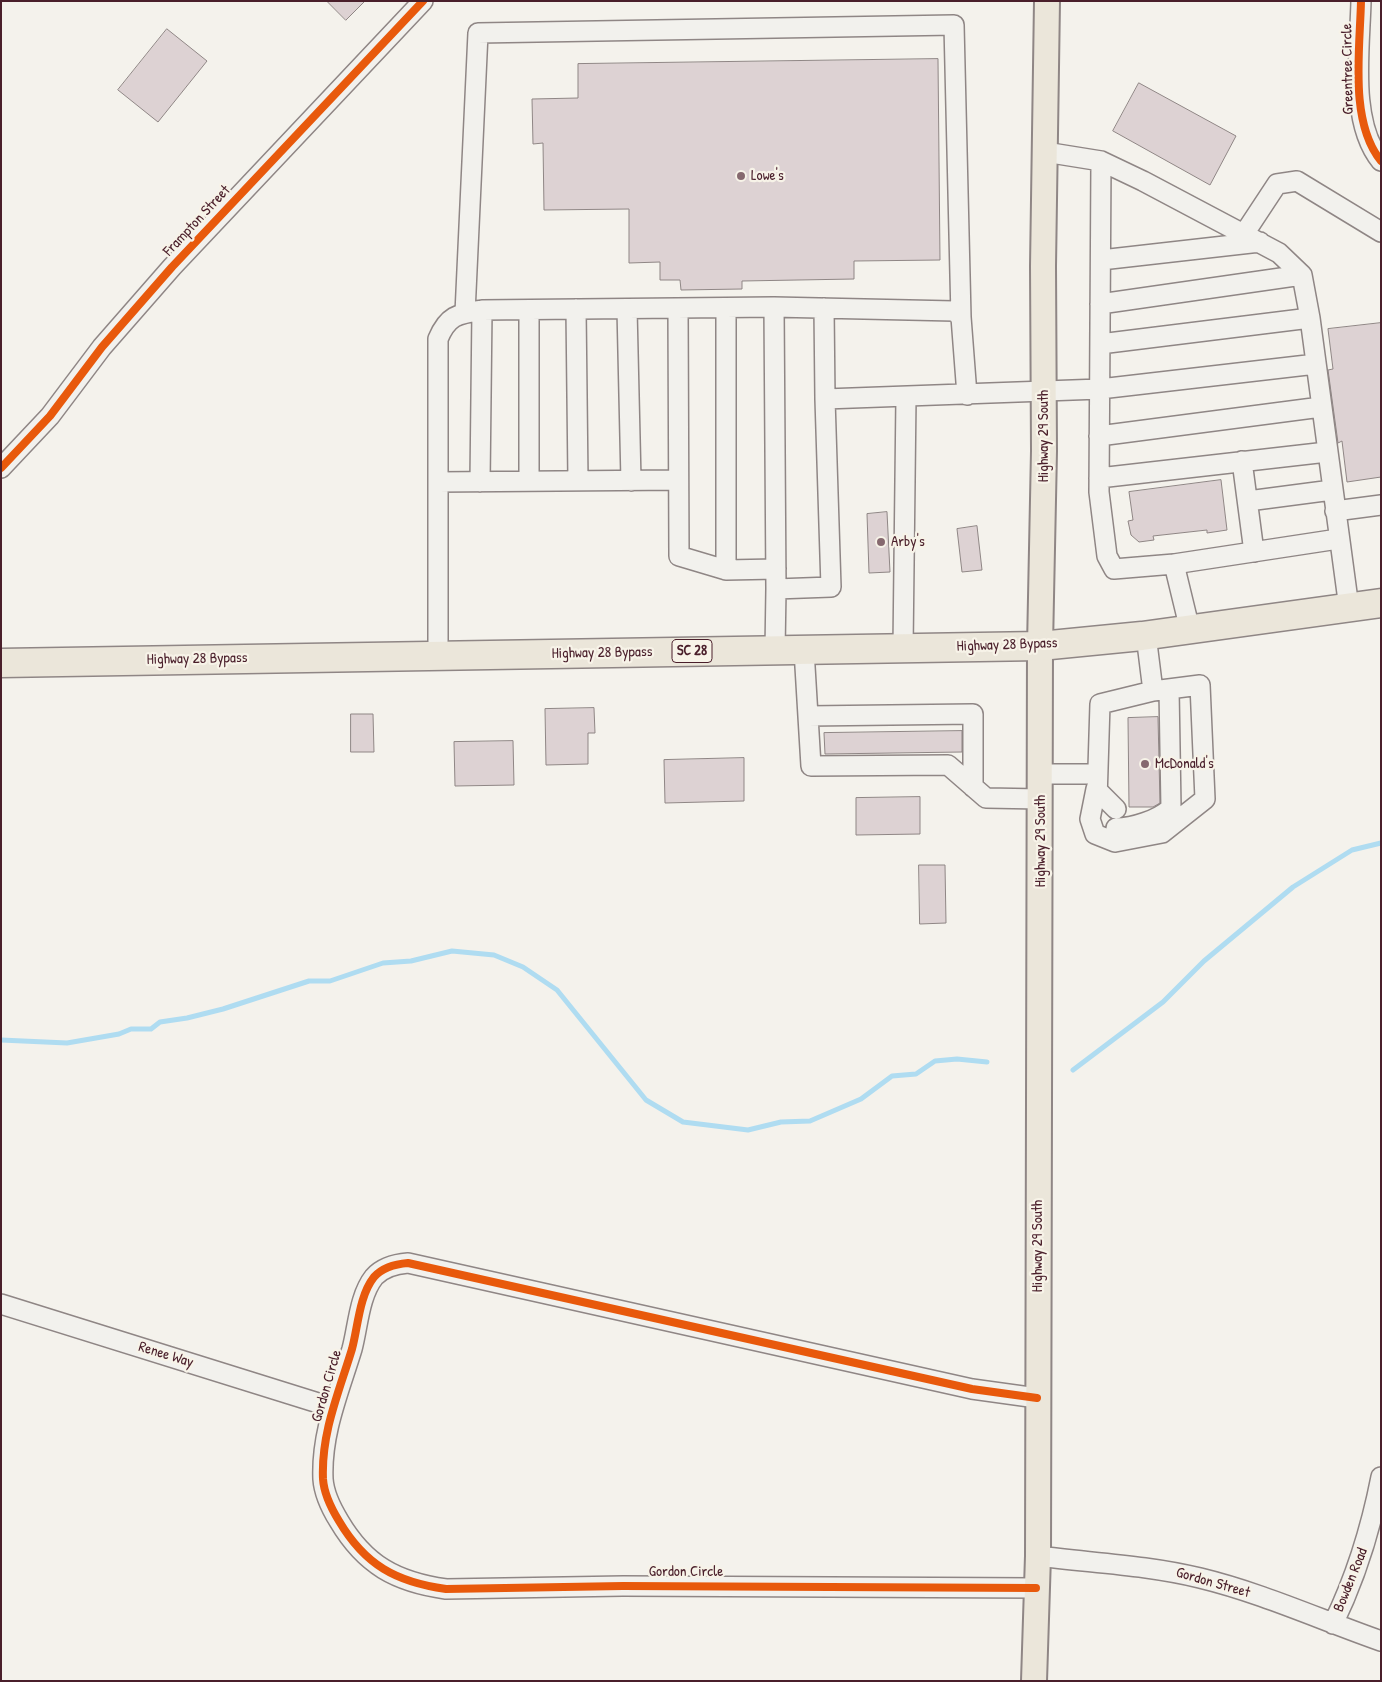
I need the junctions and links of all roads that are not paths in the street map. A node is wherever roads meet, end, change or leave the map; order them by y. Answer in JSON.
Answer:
{"nodes":[{"id":1,"x":422,"y":1,"type":"edge"},
{"id":2,"x":1046,"y":1,"type":"edge"},
{"id":3,"x":1361,"y":1,"type":"edge"},
{"id":4,"x":1045,"y":152,"type":"junction"},
{"id":5,"x":1101,"y":161,"type":"junction"},
{"id":6,"x":1381,"y":161,"type":"edge"},
{"id":7,"x":1381,"y":232,"type":"edge"},
{"id":8,"x":1252,"y":238,"type":"junction"},
{"id":9,"x":1100,"y":260,"type":"junction"},
{"id":10,"x":1302,"y":275,"type":"junction"},
{"id":11,"x":1100,"y":304,"type":"junction"},
{"id":12,"x":774,"y":307,"type":"junction"},
{"id":13,"x":678,"y":308,"type":"junction"},
{"id":14,"x":726,"y":308,"type":"junction"},
{"id":15,"x":824,"y":308,"type":"junction"},
{"id":16,"x":576,"y":309,"type":"junction"},
{"id":17,"x":627,"y":309,"type":"junction"},
{"id":18,"x":529,"y":310,"type":"junction"},
{"id":19,"x":474,"y":312,"type":"junction"},
{"id":20,"x":961,"y":317,"type":"junction"},
{"id":21,"x":1310,"y":318,"type":"junction"},
{"id":22,"x":1100,"y":344,"type":"junction"},
{"id":23,"x":1316,"y":364,"type":"junction"},
{"id":24,"x":1100,"y":389,"type":"junction"},
{"id":25,"x":1044,"y":392,"type":"junction"},
{"id":26,"x":967,"y":395,"type":"junction"},
{"id":27,"x":906,"y":397,"type":"junction"},
{"id":28,"x":826,"y":400,"type":"junction"},
{"id":29,"x":1321,"y":407,"type":"junction"},
{"id":30,"x":1100,"y":436,"type":"junction"},
{"id":31,"x":1327,"y":452,"type":"junction"},
{"id":32,"x":1242,"y":462,"type":"junction"},
{"id":33,"x":1,"y":468,"type":"edge"},
{"id":34,"x":1099,"y":478,"type":"junction"},
{"id":35,"x":678,"y":480,"type":"junction"},
{"id":36,"x":578,"y":481,"type":"junction"},
{"id":37,"x":631,"y":481,"type":"junction"},
{"id":38,"x":438,"y":482,"type":"junction"},
{"id":39,"x":480,"y":482,"type":"junction"},
{"id":40,"x":530,"y":482,"type":"junction"},
{"id":41,"x":1332,"y":490,"type":"junction"},
{"id":42,"x":1248,"y":501,"type":"junction"},
{"id":43,"x":1381,"y":505,"type":"edge"},
{"id":44,"x":1334,"y":511,"type":"junction"},
{"id":45,"x":1338,"y":538,"type":"junction"},
{"id":46,"x":1254,"y":552,"type":"junction"},
{"id":47,"x":1174,"y":564,"type":"junction"},
{"id":48,"x":726,"y":570,"type":"junction"},
{"id":49,"x":776,"y":570,"type":"junction"},
{"id":50,"x":776,"y":589,"type":"junction"},
{"id":51,"x":1381,"y":603,"type":"edge"},
{"id":52,"x":1349,"y":608,"type":"junction"},
{"id":53,"x":1190,"y":630,"type":"junction"},
{"id":54,"x":1146,"y":635,"type":"junction"},
{"id":55,"x":1040,"y":646,"type":"junction"},
{"id":56,"x":903,"y":648,"type":"junction"},
{"id":57,"x":775,"y":650,"type":"junction"},
{"id":58,"x":804,"y":650,"type":"junction"},
{"id":59,"x":438,"y":655,"type":"junction"},
{"id":60,"x":1,"y":663,"type":"edge"},
{"id":61,"x":1161,"y":690,"type":"junction"},
{"id":62,"x":808,"y":716,"type":"junction"},
{"id":63,"x":1041,"y":774,"type":"junction"},
{"id":64,"x":1096,"y":782,"type":"junction"},
{"id":65,"x":973,"y":787,"type":"junction"},
{"id":66,"x":1041,"y":799,"type":"junction"},
{"id":67,"x":1,"y":1304,"type":"edge"},
{"id":68,"x":1037,"y":1398,"type":"junction"},
{"id":69,"x":332,"y":1407,"type":"junction"},
{"id":70,"x":1381,"y":1477,"type":"edge"},
{"id":71,"x":1038,"y":1556,"type":"junction"},
{"id":72,"x":1036,"y":1588,"type":"junction"},
{"id":73,"x":1332,"y":1624,"type":"junction"},
{"id":74,"x":1381,"y":1641,"type":"edge"},
{"id":75,"x":1034,"y":1681,"type":"edge"}],
"edges":[{"from":1,"to":33,"type":"street","name":"Frampton Street"},
{"from":2,"to":4,"type":"main road","name":"Highway 29 South"},
{"from":3,"to":6,"type":"street","name":"Greentree Circle"},
{"from":4,"to":5,"type":"street"},
{"from":4,"to":25,"type":"main road","name":"Highway 29 South"},
{"from":5,"to":8,"type":"street"},
{"from":5,"to":9,"type":"street"},
{"from":7,"to":8,"type":"street"},
{"from":8,"to":9,"type":"street"},
{"from":8,"to":10,"type":"street"},
{"from":9,"to":11,"type":"street"},
{"from":10,"to":11,"type":"street"},
{"from":10,"to":21,"type":"street"},
{"from":11,"to":22,"type":"street"},
{"from":12,"to":14,"type":"street"},
{"from":12,"to":15,"type":"street"},
{"from":12,"to":49,"type":"street"},
{"from":13,"to":14,"type":"street"},
{"from":13,"to":17,"type":"street"},
{"from":13,"to":35,"type":"street"},
{"from":14,"to":48,"type":"street"},
{"from":15,"to":20,"type":"street"},
{"from":15,"to":28,"type":"street"},
{"from":16,"to":17,"type":"street"},
{"from":16,"to":18,"type":"street"},
{"from":16,"to":36,"type":"street"},
{"from":17,"to":37,"type":"street"},
{"from":18,"to":19,"type":"street"},
{"from":18,"to":40,"type":"street"},
{"from":19,"to":20,"type":"street"},
{"from":19,"to":38,"type":"street"},
{"from":19,"to":39,"type":"street"},
{"from":20,"to":26,"type":"street"},
{"from":21,"to":22,"type":"street"},
{"from":21,"to":23,"type":"street"},
{"from":22,"to":24,"type":"street"},
{"from":23,"to":24,"type":"street"},
{"from":23,"to":29,"type":"street"},
{"from":24,"to":25,"type":"street"},
{"from":24,"to":30,"type":"street"},
{"from":25,"to":26,"type":"street"},
{"from":25,"to":55,"type":"main road","name":"Highway 29 South"},
{"from":26,"to":27,"type":"street"},
{"from":27,"to":28,"type":"street"},
{"from":27,"to":56,"type":"street"},
{"from":28,"to":50,"type":"street"},
{"from":29,"to":30,"type":"street"},
{"from":29,"to":31,"type":"street"},
{"from":30,"to":34,"type":"street"},
{"from":31,"to":32,"type":"street"},
{"from":31,"to":41,"type":"street"},
{"from":32,"to":34,"type":"street"},
{"from":32,"to":42,"type":"street"},
{"from":34,"to":47,"type":"street"},
{"from":35,"to":37,"type":"street"},
{"from":35,"to":48,"type":"street"},
{"from":36,"to":37,"type":"street"},
{"from":36,"to":40,"type":"street"},
{"from":38,"to":39,"type":"street"},
{"from":38,"to":59,"type":"street"},
{"from":39,"to":40,"type":"street"},
{"from":41,"to":42,"type":"street"},
{"from":41,"to":44,"type":"street"},
{"from":42,"to":46,"type":"street"},
{"from":43,"to":44,"type":"street"},
{"from":44,"to":45,"type":"street"},
{"from":45,"to":46,"type":"street"},
{"from":45,"to":52,"type":"street"},
{"from":46,"to":47,"type":"street"},
{"from":47,"to":53,"type":"street"},
{"from":48,"to":49,"type":"street"},
{"from":49,"to":50,"type":"street"},
{"from":50,"to":57,"type":"street"},
{"from":51,"to":52,"type":"highway","name":"Highway 28 Bypass","number":"SC 28"},
{"from":52,"to":53,"type":"highway","name":"Highway 28 Bypass","number":"SC 28"},
{"from":53,"to":54,"type":"highway","name":"Highway 28 Bypass","number":"SC 28"},
{"from":54,"to":55,"type":"highway","name":"Highway 28 Bypass","number":"SC 28"},
{"from":54,"to":61,"type":"street"},
{"from":55,"to":56,"type":"highway","name":"Highway 28 Bypass","number":"SC 28"},
{"from":55,"to":63,"type":"main road","name":"Highway 29 South"},
{"from":56,"to":58,"type":"highway","name":"Highway 28 Bypass","number":"SC 28"},
{"from":57,"to":58,"type":"highway","name":"Highway 28 Bypass","number":"SC 28"},
{"from":57,"to":59,"type":"highway","name":"Highway 28 Bypass","number":"SC 28"},
{"from":58,"to":62,"type":"street"},
{"from":59,"to":60,"type":"highway","name":"Highway 28 Bypass","number":"SC 28"},
{"from":61,"to":64,"type":"street"},
{"from":61,"to":64,"type":"street"},
{"from":61,"to":64,"type":"street"},
{"from":62,"to":65,"type":"street"},
{"from":62,"to":65,"type":"street"},
{"from":63,"to":64,"type":"street"},
{"from":63,"to":66,"type":"main road","name":"Highway 29 South"},
{"from":65,"to":66,"type":"street"},
{"from":66,"to":68,"type":"main road","name":"Highway 29 South"},
{"from":67,"to":69,"type":"street","name":"Renee Way"},
{"from":68,"to":69,"type":"street","name":"Gordon Circle"},
{"from":68,"to":71,"type":"main road","name":"Highway 29 South"},
{"from":69,"to":72,"type":"street","name":"Gordon Circle"},
{"from":70,"to":73,"type":"street","name":"Bowden Road"},
{"from":71,"to":72,"type":"main road","name":"Highway 29 South"},
{"from":71,"to":73,"type":"street","name":"Gordon Street"},
{"from":72,"to":75,"type":"main road","name":"Highway 29 South"},
{"from":73,"to":74,"type":"street","name":"Gordon Street"}]}
